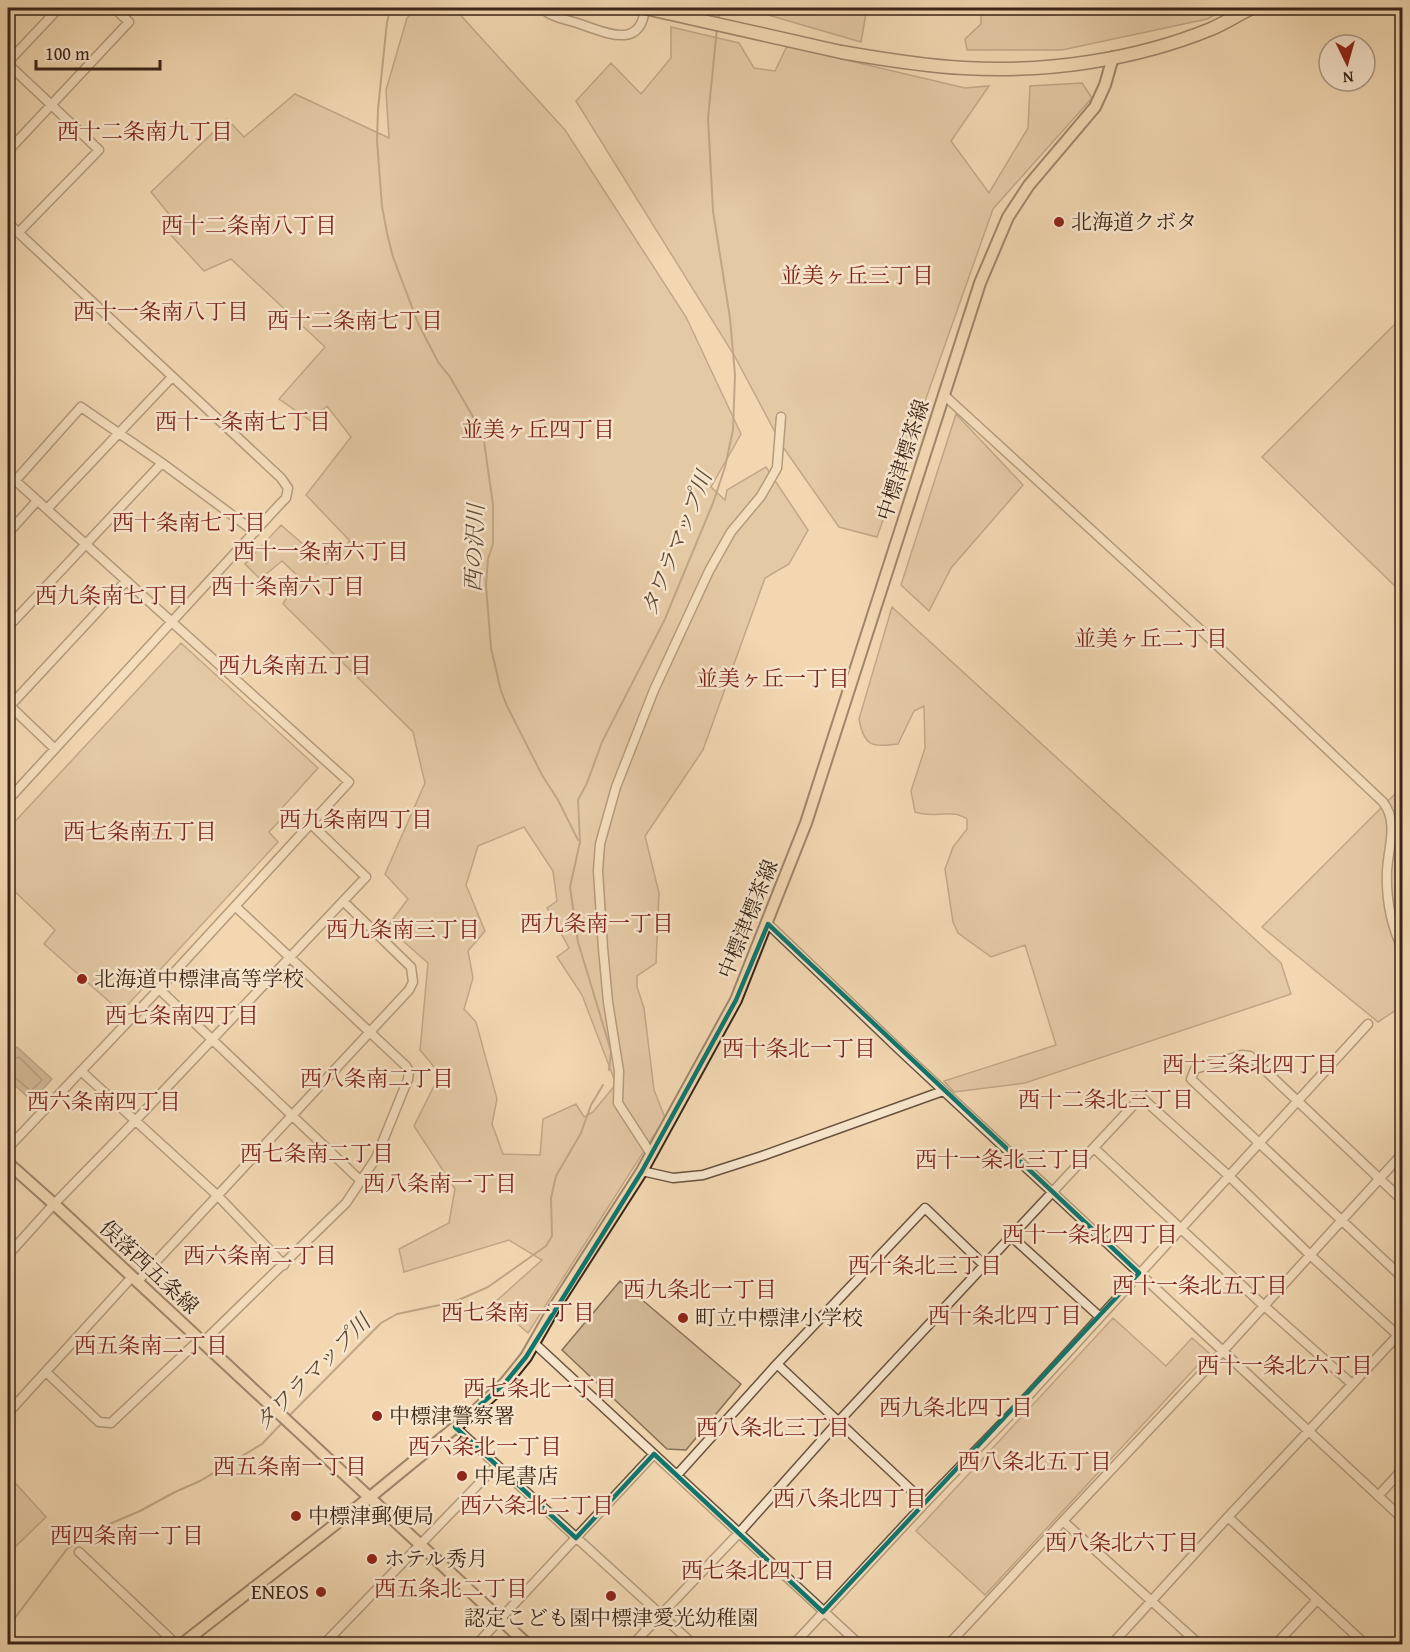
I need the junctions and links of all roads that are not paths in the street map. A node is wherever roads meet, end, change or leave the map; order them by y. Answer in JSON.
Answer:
{"nodes":[{"id":1,"x":59,"y":8,"type":"edge"},
{"id":2,"x":114,"y":8,"type":"edge"},
{"id":3,"x":542,"y":8,"type":"edge"},
{"id":4,"x":645,"y":8,"type":"edge"},
{"id":5,"x":1252,"y":8,"type":"edge"},
{"id":6,"x":1113,"y":57,"type":"junction"},
{"id":7,"x":8,"y":63,"type":"edge"},
{"id":8,"x":50,"y":104,"type":"junction"},
{"id":9,"x":8,"y":151,"type":"edge"},
{"id":10,"x":8,"y":223,"type":"edge"},
{"id":11,"x":18,"y":233,"type":"junction"},
{"id":12,"x":172,"y":377,"type":"junction"},
{"id":13,"x":944,"y":395,"type":"junction"},
{"id":14,"x":781,"y":417,"type":"dead end"},
{"id":15,"x":118,"y":432,"type":"junction"},
{"id":16,"x":162,"y":463,"type":"junction"},
{"id":17,"x":8,"y":474,"type":"edge"},
{"id":18,"x":15,"y":481,"type":"junction"},
{"id":19,"x":38,"y":501,"type":"junction"},
{"id":20,"x":47,"y":509,"type":"junction"},
{"id":21,"x":255,"y":532,"type":"junction"},
{"id":22,"x":8,"y":533,"type":"edge"},
{"id":23,"x":86,"y":544,"type":"junction"},
{"id":24,"x":126,"y":581,"type":"junction"},
{"id":25,"x":172,"y":622,"type":"junction"},
{"id":26,"x":8,"y":627,"type":"edge"},
{"id":27,"x":8,"y":706,"type":"edge"},
{"id":28,"x":55,"y":748,"type":"junction"},
{"id":29,"x":8,"y":800,"type":"edge"},
{"id":30,"x":311,"y":824,"type":"junction"},
{"id":31,"x":343,"y":901,"type":"junction"},
{"id":32,"x":235,"y":906,"type":"junction"},
{"id":33,"x":768,"y":924,"type":"junction"},
{"id":34,"x":1402,"y":948,"type":"edge"},
{"id":35,"x":289,"y":958,"type":"junction"},
{"id":36,"x":159,"y":989,"type":"junction"},
{"id":37,"x":1368,"y":1024,"type":"dead end"},
{"id":38,"x":371,"y":1033,"type":"junction"},
{"id":39,"x":212,"y":1039,"type":"junction"},
{"id":40,"x":81,"y":1071,"type":"junction"},
{"id":41,"x":943,"y":1091,"type":"junction"},
{"id":42,"x":1297,"y":1102,"type":"junction"},
{"id":43,"x":292,"y":1115,"type":"junction"},
{"id":44,"x":135,"y":1121,"type":"junction"},
{"id":45,"x":1259,"y":1142,"type":"junction"},
{"id":46,"x":8,"y":1148,"type":"edge"},
{"id":47,"x":1094,"y":1148,"type":"junction"},
{"id":48,"x":651,"y":1154,"type":"junction"},
{"id":49,"x":1402,"y":1154,"type":"edge"},
{"id":50,"x":8,"y":1166,"type":"edge"},
{"id":51,"x":642,"y":1171,"type":"junction"},
{"id":52,"x":1229,"y":1176,"type":"junction"},
{"id":53,"x":1379,"y":1178,"type":"junction"},
{"id":54,"x":361,"y":1181,"type":"junction"},
{"id":55,"x":1054,"y":1193,"type":"junction"},
{"id":56,"x":218,"y":1196,"type":"junction"},
{"id":57,"x":1402,"y":1200,"type":"edge"},
{"id":58,"x":54,"y":1204,"type":"junction"},
{"id":59,"x":1341,"y":1220,"type":"junction"},
{"id":60,"x":1182,"y":1228,"type":"junction"},
{"id":61,"x":1012,"y":1237,"type":"junction"},
{"id":62,"x":1309,"y":1254,"type":"junction"},
{"id":63,"x":8,"y":1255,"type":"edge"},
{"id":64,"x":284,"y":1265,"type":"junction"},
{"id":65,"x":985,"y":1266,"type":"junction"},
{"id":66,"x":1139,"y":1273,"type":"junction"},
{"id":67,"x":1402,"y":1276,"type":"edge"},
{"id":68,"x":134,"y":1279,"type":"junction"},
{"id":69,"x":1263,"y":1305,"type":"junction"},
{"id":70,"x":1100,"y":1317,"type":"junction"},
{"id":71,"x":1401,"y":1335,"type":"edge"},
{"id":72,"x":201,"y":1342,"type":"junction"},
{"id":73,"x":534,"y":1343,"type":"junction"},
{"id":74,"x":1222,"y":1351,"type":"junction"},
{"id":75,"x":777,"y":1364,"type":"junction"},
{"id":76,"x":46,"y":1372,"type":"junction"},
{"id":77,"x":1352,"y":1384,"type":"junction"},
{"id":78,"x":8,"y":1413,"type":"edge"},
{"id":79,"x":839,"y":1421,"type":"junction"},
{"id":80,"x":455,"y":1427,"type":"junction"},
{"id":81,"x":1308,"y":1430,"type":"junction"},
{"id":82,"x":654,"y":1454,"type":"junction"},
{"id":83,"x":497,"y":1465,"type":"junction"},
{"id":84,"x":1402,"y":1470,"type":"edge"},
{"id":85,"x":677,"y":1475,"type":"junction"},
{"id":86,"x":1378,"y":1496,"type":"junction"},
{"id":87,"x":369,"y":1498,"type":"junction"},
{"id":88,"x":926,"y":1503,"type":"junction"},
{"id":89,"x":1228,"y":1517,"type":"junction"},
{"id":90,"x":1402,"y":1518,"type":"edge"},
{"id":91,"x":1063,"y":1521,"type":"junction"},
{"id":92,"x":739,"y":1533,"type":"junction"},
{"id":93,"x":576,"y":1538,"type":"junction"},
{"id":94,"x":419,"y":1545,"type":"junction"},
{"id":95,"x":79,"y":1552,"type":"dead end"},
{"id":96,"x":1153,"y":1600,"type":"junction"},
{"id":97,"x":1317,"y":1600,"type":"junction"},
{"id":98,"x":823,"y":1612,"type":"junction"},
{"id":99,"x":661,"y":1616,"type":"junction"},
{"id":100,"x":500,"y":1619,"type":"junction"},
{"id":101,"x":332,"y":1636,"type":"junction"},
{"id":102,"x":183,"y":1644,"type":"edge"},
{"id":103,"x":324,"y":1644,"type":"edge"},
{"id":104,"x":342,"y":1644,"type":"edge"},
{"id":105,"x":477,"y":1644,"type":"edge"},
{"id":106,"x":527,"y":1644,"type":"edge"},
{"id":107,"x":633,"y":1644,"type":"edge"},
{"id":108,"x":693,"y":1644,"type":"edge"},
{"id":109,"x":794,"y":1644,"type":"edge"},
{"id":110,"x":859,"y":1644,"type":"edge"},
{"id":111,"x":949,"y":1644,"type":"edge"},
{"id":112,"x":1112,"y":1644,"type":"edge"},
{"id":113,"x":1199,"y":1644,"type":"edge"},
{"id":114,"x":1276,"y":1644,"type":"edge"},
{"id":115,"x":1365,"y":1644,"type":"edge"}],
"edges":[{"from":1,"to":7,"type":"street"},
{"from":2,"to":8,"type":"street"},
{"from":3,"to":4,"type":"street"},
{"from":4,"to":6,"type":"highway","bridge":true},
{"from":5,"to":6,"type":"highway"},
{"from":6,"to":13,"type":"main road","name":"中標津標茶線"},
{"from":7,"to":8,"type":"street"},
{"from":8,"to":9,"type":"street"},
{"from":8,"to":11,"type":"street"},
{"from":10,"to":11,"type":"street"},
{"from":11,"to":12,"type":"street"},
{"from":12,"to":15,"type":"street"},
{"from":12,"to":21,"type":"street"},
{"from":13,"to":33,"type":"main road","name":"中標津標茶線"},
{"from":13,"to":34,"type":"street"},
{"from":14,"to":48,"type":"street"},
{"from":15,"to":16,"type":"street"},
{"from":15,"to":18,"type":"street"},
{"from":15,"to":20,"type":"street"},
{"from":16,"to":21,"type":"street"},
{"from":16,"to":23,"type":"street"},
{"from":17,"to":18,"type":"street"},
{"from":18,"to":19,"type":"street"},
{"from":19,"to":20,"type":"street"},
{"from":19,"to":22,"type":"street"},
{"from":20,"to":23,"type":"street"},
{"from":21,"to":25,"type":"street"},
{"from":23,"to":24,"type":"street"},
{"from":23,"to":26,"type":"street"},
{"from":24,"to":25,"type":"street"},
{"from":24,"to":27,"type":"street"},
{"from":25,"to":28,"type":"street"},
{"from":25,"to":30,"type":"street"},
{"from":27,"to":28,"type":"street"},
{"from":28,"to":29,"type":"street"},
{"from":30,"to":31,"type":"street"},
{"from":30,"to":32,"type":"street"},
{"from":31,"to":35,"type":"street"},
{"from":31,"to":38,"type":"street"},
{"from":32,"to":35,"type":"street"},
{"from":32,"to":36,"type":"street"},
{"from":33,"to":41,"type":"street"},
{"from":33,"to":48,"type":"main road","name":"中標津標茶線"},
{"from":35,"to":38,"type":"street"},
{"from":35,"to":39,"type":"street"},
{"from":36,"to":39,"type":"street"},
{"from":36,"to":40,"type":"street"},
{"from":37,"to":42,"type":"street"},
{"from":38,"to":43,"type":"street"},
{"from":38,"to":54,"type":"street"},
{"from":39,"to":43,"type":"street"},
{"from":39,"to":44,"type":"street"},
{"from":40,"to":44,"type":"street"},
{"from":40,"to":46,"type":"street"},
{"from":41,"to":51,"type":"street"},
{"from":41,"to":55,"type":"street"},
{"from":42,"to":45,"type":"street"},
{"from":42,"to":45,"type":"street"},
{"from":42,"to":53,"type":"street"},
{"from":43,"to":54,"type":"street"},
{"from":43,"to":56,"type":"street"},
{"from":44,"to":56,"type":"street"},
{"from":44,"to":58,"type":"street"},
{"from":45,"to":52,"type":"street"},
{"from":45,"to":59,"type":"street"},
{"from":47,"to":52,"type":"street"},
{"from":47,"to":55,"type":"street"},
{"from":47,"to":60,"type":"street"},
{"from":48,"to":51,"type":"main road","name":"中標津標茶線"},
{"from":49,"to":53,"type":"street"},
{"from":50,"to":58,"type":"main road","name":"俣落西五条線"},
{"from":51,"to":73,"type":"main road","name":"中標津標茶線"},
{"from":52,"to":60,"type":"street"},
{"from":52,"to":62,"type":"street"},
{"from":53,"to":57,"type":"street"},
{"from":53,"to":59,"type":"street"},
{"from":54,"to":64,"type":"street"},
{"from":55,"to":61,"type":"street"},
{"from":55,"to":66,"type":"street"},
{"from":56,"to":64,"type":"street"},
{"from":56,"to":68,"type":"street"},
{"from":58,"to":63,"type":"street"},
{"from":58,"to":68,"type":"main road","name":"俣落西五条線"},
{"from":59,"to":62,"type":"street"},
{"from":59,"to":67,"type":"street"},
{"from":60,"to":66,"type":"street"},
{"from":60,"to":69,"type":"street"},
{"from":61,"to":65,"type":"street"},
{"from":61,"to":70,"type":"street"},
{"from":62,"to":69,"type":"street"},
{"from":62,"to":71,"type":"street"},
{"from":64,"to":72,"type":"street"},
{"from":65,"to":75,"type":"street"},
{"from":65,"to":79,"type":"street"},
{"from":66,"to":70,"type":"street"},
{"from":66,"to":74,"type":"street"},
{"from":68,"to":72,"type":"main road","name":"俣落西五条線"},
{"from":68,"to":76,"type":"street"},
{"from":69,"to":74,"type":"street"},
{"from":69,"to":77,"type":"street"},
{"from":70,"to":88,"type":"street"},
{"from":71,"to":77,"type":"street"},
{"from":72,"to":76,"type":"street"},
{"from":72,"to":87,"type":"main road","name":"俣落西五条線"},
{"from":73,"to":80,"type":"main road","name":"中標津標茶線"},
{"from":73,"to":82,"type":"street"},
{"from":74,"to":81,"type":"street"},
{"from":74,"to":91,"type":"street"},
{"from":75,"to":79,"type":"street"},
{"from":75,"to":85,"type":"street"},
{"from":76,"to":78,"type":"street"},
{"from":77,"to":81,"type":"street"},
{"from":79,"to":88,"type":"street"},
{"from":79,"to":92,"type":"street"},
{"from":80,"to":83,"type":"street"},
{"from":80,"to":87,"type":"main road","name":"中標津標茶線"},
{"from":81,"to":86,"type":"street"},
{"from":81,"to":89,"type":"street"},
{"from":82,"to":85,"type":"street"},
{"from":82,"to":93,"type":"street"},
{"from":83,"to":93,"type":"street"},
{"from":83,"to":94,"type":"street"},
{"from":84,"to":86,"type":"street"},
{"from":85,"to":92,"type":"street"},
{"from":86,"to":90,"type":"street"},
{"from":87,"to":94,"type":"main road","name":"俣落西五条線"},
{"from":87,"to":102,"type":"main road","name":"中標津標茶線"},
{"from":88,"to":98,"type":"street"},
{"from":89,"to":96,"type":"street"},
{"from":89,"to":97,"type":"street"},
{"from":91,"to":96,"type":"street"},
{"from":91,"to":111,"type":"street"},
{"from":92,"to":98,"type":"street"},
{"from":92,"to":99,"type":"street"},
{"from":93,"to":99,"type":"street"},
{"from":93,"to":100,"type":"street"},
{"from":94,"to":100,"type":"main road","name":"俣落西五条線"},
{"from":94,"to":101,"type":"street"},
{"from":95,"to":102,"type":"street"},
{"from":96,"to":112,"type":"street"},
{"from":96,"to":113,"type":"street"},
{"from":97,"to":114,"type":"street"},
{"from":97,"to":115,"type":"street"},
{"from":98,"to":109,"type":"street"},
{"from":98,"to":110,"type":"street"},
{"from":99,"to":107,"type":"street"},
{"from":99,"to":108,"type":"street"},
{"from":100,"to":105,"type":"street"},
{"from":100,"to":106,"type":"main road","name":"俣落西五条線"},
{"from":101,"to":103,"type":"street"},
{"from":101,"to":104,"type":"street"}]}
